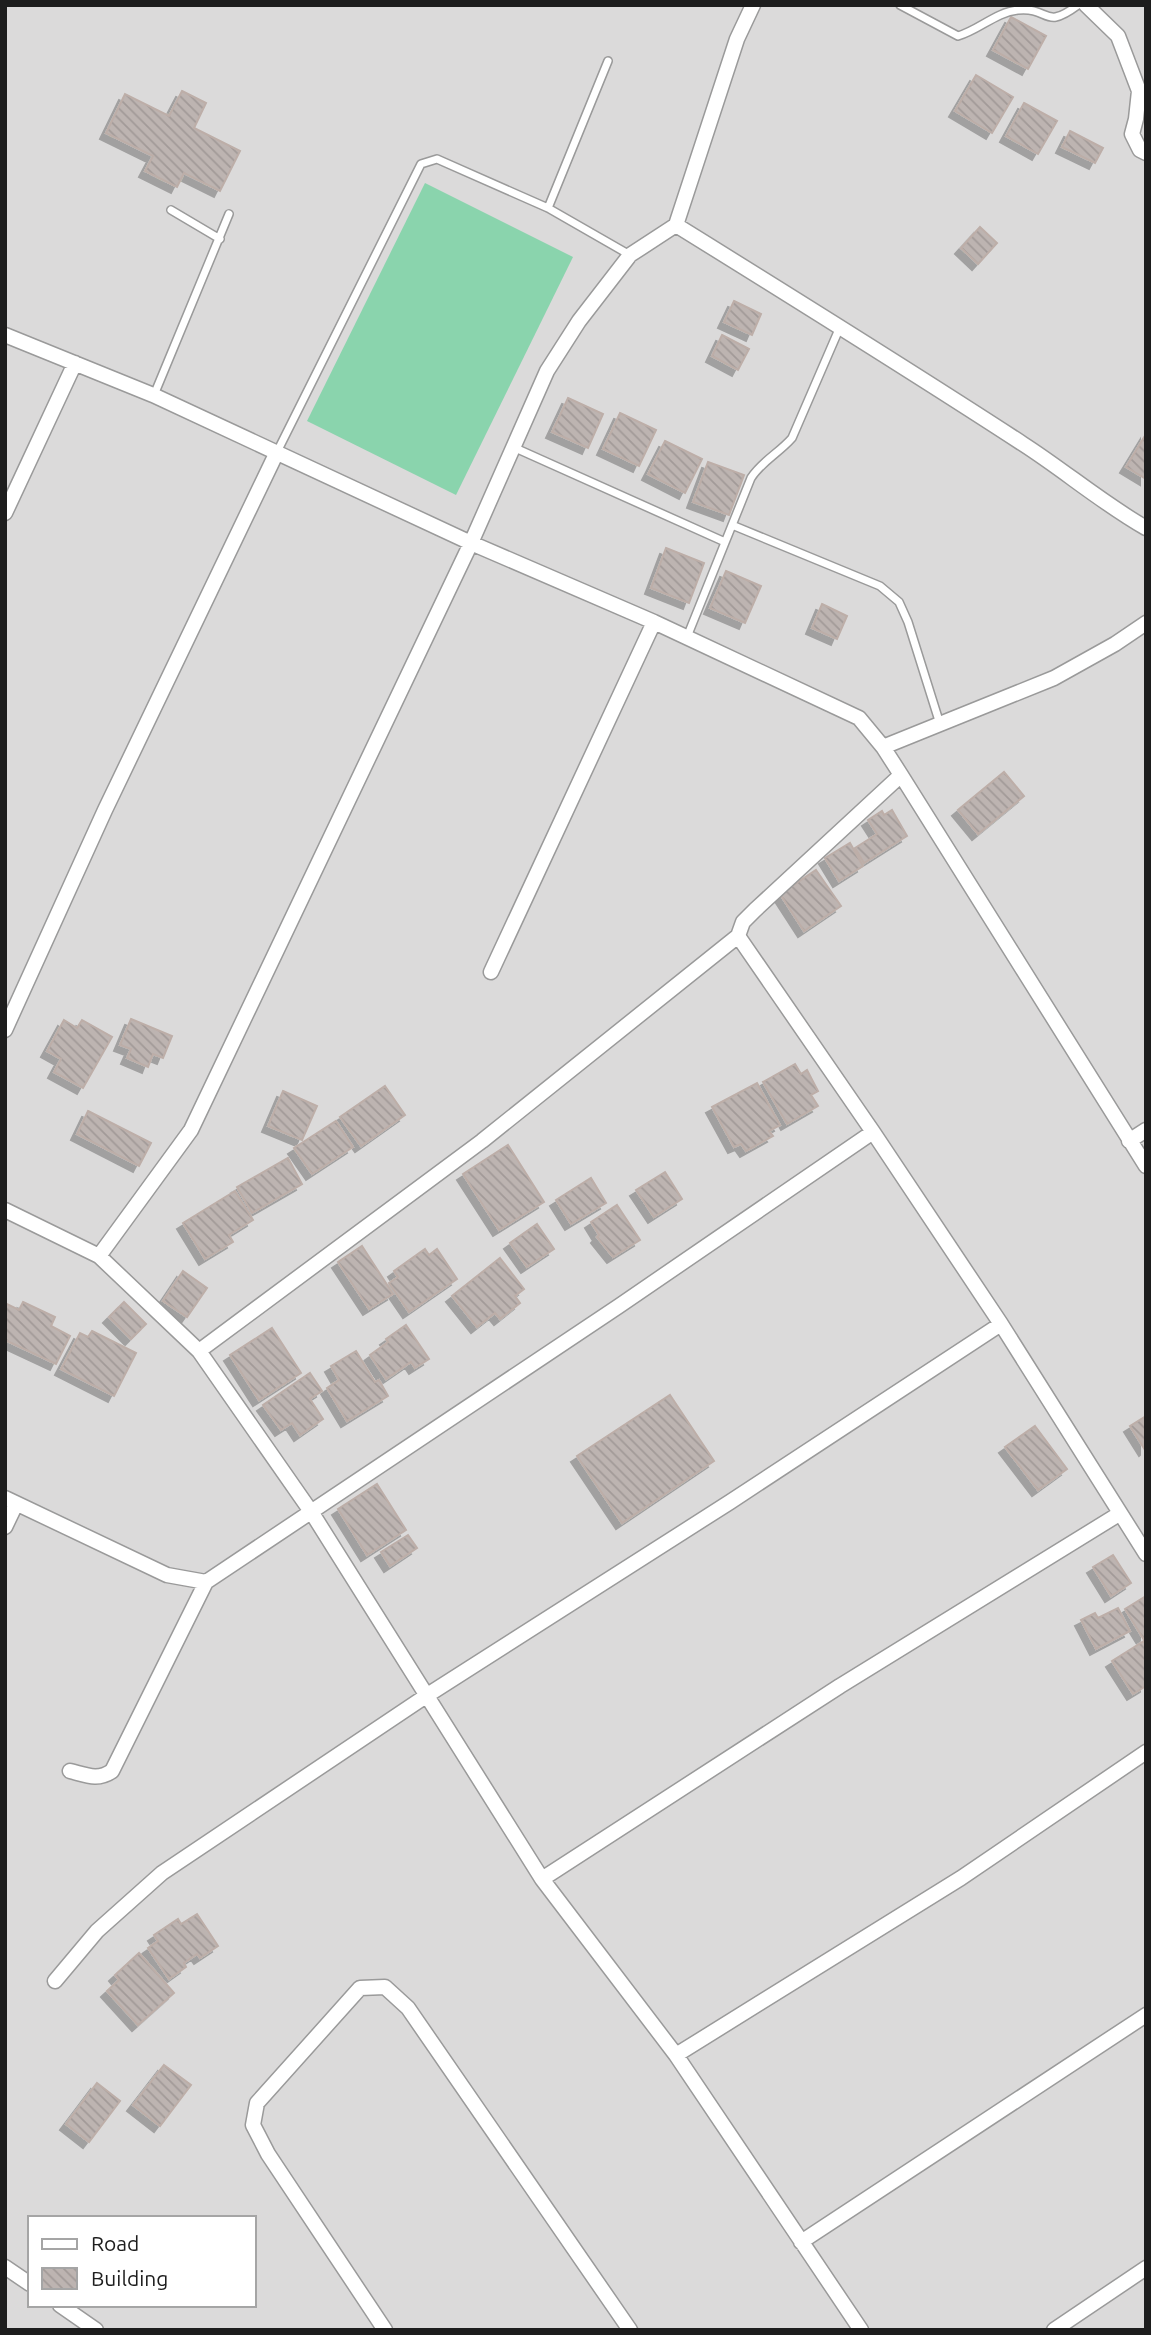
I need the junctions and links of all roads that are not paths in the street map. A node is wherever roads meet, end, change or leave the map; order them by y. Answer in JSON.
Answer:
{"nodes":[{"id":1,"x":753,"y":5,"type":"edge"},
{"id":2,"x":900,"y":5,"type":"edge"},
{"id":3,"x":1078,"y":5,"type":"edge"},
{"id":4,"x":1086,"y":5,"type":"edge"},
{"id":5,"x":608,"y":61,"type":"dead end"},
{"id":6,"x":1146,"y":153,"type":"edge"},
{"id":7,"x":548,"y":208,"type":"junction"},
{"id":8,"x":171,"y":210,"type":"dead end"},
{"id":9,"x":229,"y":214,"type":"dead end"},
{"id":10,"x":676,"y":225,"type":"junction"},
{"id":11,"x":220,"y":239,"type":"junction"},
{"id":12,"x":630,"y":255,"type":"junction"},
{"id":13,"x":840,"y":326,"type":"junction"},
{"id":14,"x":5,"y":335,"type":"edge"},
{"id":15,"x":75,"y":363,"type":"junction"},
{"id":16,"x":153,"y":396,"type":"junction"},
{"id":17,"x":513,"y":447,"type":"junction"},
{"id":18,"x":277,"y":452,"type":"junction"},
{"id":19,"x":5,"y":513,"type":"edge"},
{"id":20,"x":732,"y":525,"type":"junction"},
{"id":21,"x":1146,"y":528,"type":"edge"},
{"id":22,"x":725,"y":542,"type":"junction"},
{"id":23,"x":471,"y":543,"type":"junction"},
{"id":24,"x":654,"y":622,"type":"junction"},
{"id":25,"x":1146,"y":623,"type":"edge"},
{"id":26,"x":687,"y":637,"type":"junction"},
{"id":27,"x":940,"y":724,"type":"junction"},
{"id":28,"x":883,"y":747,"type":"junction"},
{"id":29,"x":901,"y":775,"type":"junction"},
{"id":30,"x":738,"y":936,"type":"junction"},
{"id":31,"x":491,"y":972,"type":"dead end"},
{"id":32,"x":5,"y":1030,"type":"edge"},
{"id":33,"x":1146,"y":1130,"type":"edge"},
{"id":34,"x":873,"y":1132,"type":"junction"},
{"id":35,"x":1129,"y":1141,"type":"junction"},
{"id":36,"x":1146,"y":1166,"type":"edge"},
{"id":37,"x":5,"y":1210,"type":"edge"},
{"id":38,"x":99,"y":1256,"type":"junction"},
{"id":39,"x":1001,"y":1324,"type":"junction"},
{"id":40,"x":199,"y":1351,"type":"junction"},
{"id":41,"x":11,"y":1501,"type":"edge"},
{"id":42,"x":312,"y":1513,"type":"junction"},
{"id":43,"x":1119,"y":1514,"type":"junction"},
{"id":44,"x":5,"y":1527,"type":"edge"},
{"id":45,"x":1146,"y":1554,"type":"edge"},
{"id":46,"x":206,"y":1582,"type":"junction"},
{"id":47,"x":426,"y":1696,"type":"junction"},
{"id":48,"x":1146,"y":1752,"type":"edge"},
{"id":49,"x":70,"y":1771,"type":"dead end"},
{"id":50,"x":542,"y":1879,"type":"junction"},
{"id":51,"x":55,"y":1981,"type":"dead end"},
{"id":52,"x":1146,"y":2015,"type":"edge"},
{"id":53,"x":676,"y":2055,"type":"junction"},
{"id":54,"x":801,"y":2242,"type":"junction"},
{"id":55,"x":5,"y":2267,"type":"edge"},
{"id":56,"x":1146,"y":2268,"type":"edge"},
{"id":57,"x":28,"y":2283,"type":"edge"},
{"id":58,"x":63,"y":2307,"type":"edge"},
{"id":59,"x":96,"y":2330,"type":"edge"},
{"id":60,"x":385,"y":2330,"type":"edge"},
{"id":61,"x":630,"y":2330,"type":"edge"},
{"id":62,"x":861,"y":2330,"type":"edge"},
{"id":63,"x":1054,"y":2330,"type":"edge"}],
"edges":[{"from":1,"to":10,"type":"street"},
{"from":2,"to":3,"type":"lane"},
{"from":4,"to":6,"type":"street"},
{"from":5,"to":7,"type":"lane"},
{"from":7,"to":12,"type":"lane"},
{"from":7,"to":18,"type":"lane"},
{"from":8,"to":11,"type":"lane"},
{"from":9,"to":11,"type":"lane"},
{"from":10,"to":12,"type":"street"},
{"from":10,"to":13,"type":"street"},
{"from":11,"to":16,"type":"lane"},
{"from":12,"to":17,"type":"street"},
{"from":13,"to":20,"type":"lane"},
{"from":13,"to":21,"type":"street"},
{"from":14,"to":15,"type":"street"},
{"from":15,"to":16,"type":"street"},
{"from":15,"to":19,"type":"street"},
{"from":16,"to":18,"type":"street"},
{"from":17,"to":22,"type":"lane"},
{"from":17,"to":23,"type":"street"},
{"from":18,"to":23,"type":"street"},
{"from":18,"to":32,"type":"street"},
{"from":20,"to":22,"type":"lane"},
{"from":20,"to":27,"type":"lane"},
{"from":22,"to":26,"type":"lane"},
{"from":23,"to":24,"type":"street"},
{"from":23,"to":38,"type":"street"},
{"from":24,"to":26,"type":"street"},
{"from":24,"to":31,"type":"street"},
{"from":25,"to":27,"type":"street"},
{"from":26,"to":28,"type":"street"},
{"from":27,"to":28,"type":"street"},
{"from":28,"to":29,"type":"street"},
{"from":29,"to":30,"type":"street"},
{"from":29,"to":35,"type":"street"},
{"from":30,"to":34,"type":"street"},
{"from":30,"to":40,"type":"street"},
{"from":33,"to":35,"type":"street"},
{"from":34,"to":39,"type":"street"},
{"from":34,"to":42,"type":"street"},
{"from":35,"to":36,"type":"street"},
{"from":37,"to":38,"type":"street"},
{"from":38,"to":40,"type":"street"},
{"from":39,"to":43,"type":"street"},
{"from":39,"to":47,"type":"street"},
{"from":40,"to":42,"type":"street"},
{"from":41,"to":44,"type":"street"},
{"from":41,"to":46,"type":"street"},
{"from":42,"to":46,"type":"street"},
{"from":42,"to":47,"type":"street"},
{"from":43,"to":45,"type":"street"},
{"from":43,"to":50,"type":"street"},
{"from":46,"to":49,"type":"street"},
{"from":47,"to":50,"type":"street"},
{"from":47,"to":51,"type":"street"},
{"from":48,"to":53,"type":"street"},
{"from":50,"to":53,"type":"street"},
{"from":52,"to":54,"type":"street"},
{"from":53,"to":54,"type":"street"},
{"from":54,"to":62,"type":"street"},
{"from":55,"to":57,"type":"street"},
{"from":56,"to":63,"type":"street"},
{"from":58,"to":59,"type":"street"},
{"from":60,"to":61,"type":"street"}]}
